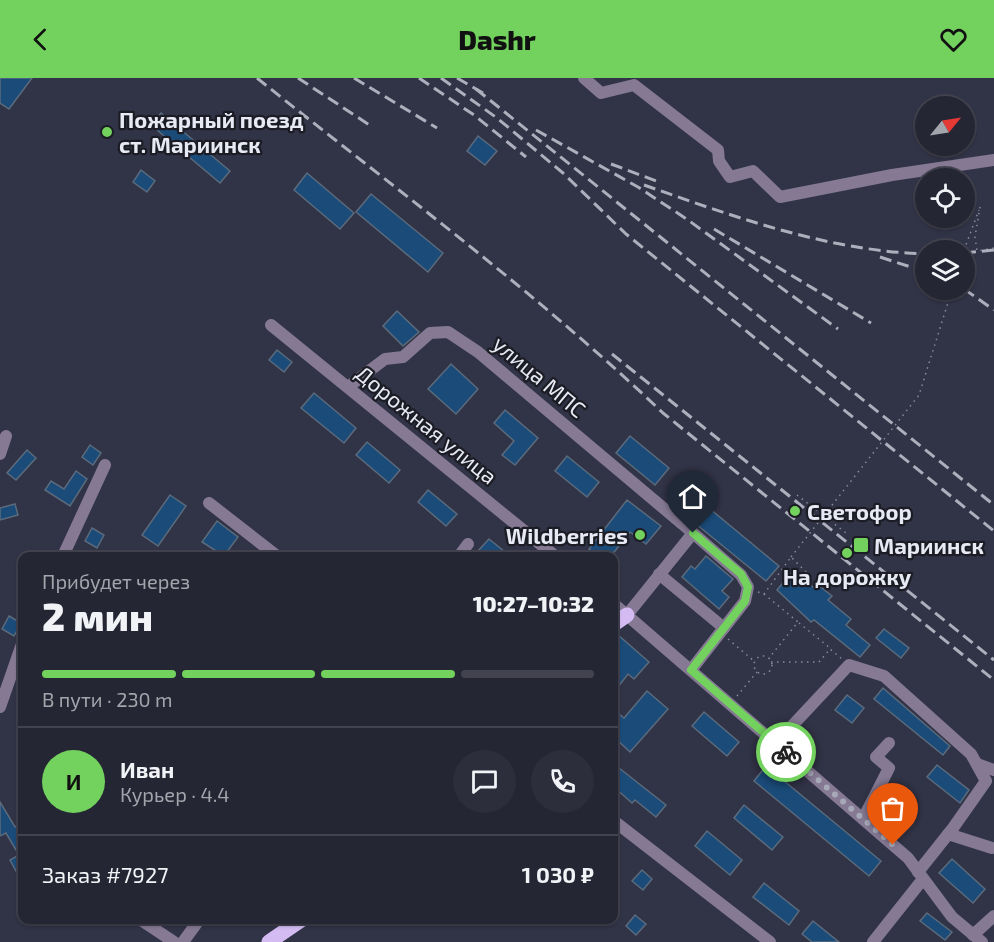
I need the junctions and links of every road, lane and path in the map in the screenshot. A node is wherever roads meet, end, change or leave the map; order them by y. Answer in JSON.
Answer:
{"nodes":[{"id":1,"x":584,"y":78,"type":"edge"},
{"id":2,"x":994,"y":160,"type":"edge"},
{"id":3,"x":968,"y":240,"type":"edge"},
{"id":4,"x":994,"y":248,"type":"edge"},
{"id":5,"x":949,"y":300,"type":"edge"},
{"id":6,"x":271,"y":325,"type":"dead end"},
{"id":7,"x":348,"y":387,"type":"junction"},
{"id":8,"x":6,"y":436,"type":"dead end"},
{"id":9,"x":0,"y":454,"type":"edge"},
{"id":10,"x":105,"y":465,"type":"dead end"},
{"id":11,"x":797,"y":495,"type":"dead end"},
{"id":12,"x":209,"y":503,"type":"dead end"},
{"id":13,"x":822,"y":514,"type":"junction"},
{"id":14,"x":693,"y":533,"type":"junction"},
{"id":15,"x":846,"y":533,"type":"dead end"},
{"id":16,"x":468,"y":544,"type":"dead end"},
{"id":17,"x":65,"y":552,"type":"edge"},
{"id":18,"x":272,"y":552,"type":"edge"},
{"id":19,"x":462,"y":552,"type":"edge"},
{"id":20,"x":550,"y":552,"type":"edge"},
{"id":21,"x":791,"y":557,"type":"junction"},
{"id":22,"x":660,"y":574,"type":"junction"},
{"id":23,"x":809,"y":575,"type":"dead end"},
{"id":24,"x":748,"y":587,"type":"junction"},
{"id":25,"x":764,"y":594,"type":"junction"},
{"id":26,"x":618,"y":607,"type":"edge"},
{"id":27,"x":627,"y":615,"type":"junction"},
{"id":28,"x":618,"y":621,"type":"edge"},
{"id":29,"x":798,"y":622,"type":"junction"},
{"id":30,"x":723,"y":630,"type":"junction"},
{"id":31,"x":830,"y":649,"type":"junction"},
{"id":32,"x":18,"y":655,"type":"edge"},
{"id":33,"x":769,"y":658,"type":"junction"},
{"id":34,"x":755,"y":662,"type":"junction"},
{"id":35,"x":771,"y":662,"type":"junction"},
{"id":36,"x":849,"y":665,"type":"junction"},
{"id":37,"x":691,"y":670,"type":"junction"},
{"id":38,"x":758,"y":672,"type":"junction"},
{"id":39,"x":731,"y":704,"type":"junction"},
{"id":40,"x":0,"y":706,"type":"edge"},
{"id":41,"x":776,"y":743,"type":"junction"},
{"id":42,"x":889,"y":743,"type":"dead end"},
{"id":43,"x":977,"y":764,"type":"junction"},
{"id":44,"x":994,"y":770,"type":"edge"},
{"id":45,"x":864,"y":819,"type":"junction"},
{"id":46,"x":618,"y":824,"type":"edge"},
{"id":47,"x":948,"y":834,"type":"junction"},
{"id":48,"x":992,"y":848,"type":"dead end"},
{"id":49,"x":920,"y":875,"type":"junction"},
{"id":50,"x":994,"y":916,"type":"edge"},
{"id":51,"x":147,"y":924,"type":"edge"},
{"id":52,"x":196,"y":924,"type":"edge"},
{"id":53,"x":295,"y":924,"type":"edge"},
{"id":54,"x":977,"y":938,"type":"edge"},
{"id":55,"x":174,"y":942,"type":"edge"},
{"id":56,"x":183,"y":942,"type":"edge"},
{"id":57,"x":269,"y":942,"type":"edge"},
{"id":58,"x":770,"y":942,"type":"edge"},
{"id":59,"x":873,"y":942,"type":"edge"}],
"edges":[{"from":1,"to":2,"type":"street"},
{"from":3,"to":4,"type":"path"},
{"from":5,"to":13,"type":"path","bridge":true},
{"from":6,"to":7,"type":"street","name":"Дорожная улица"},
{"from":7,"to":14,"type":"street","name":"улица МПС"},
{"from":7,"to":20,"type":"street","name":"Дорожная улица"},
{"from":8,"to":9,"type":"street"},
{"from":10,"to":17,"type":"street"},
{"from":11,"to":13,"type":"path"},
{"from":12,"to":18,"type":"street"},
{"from":13,"to":15,"type":"path"},
{"from":13,"to":21,"type":"path","bridge":true},
{"from":14,"to":22,"type":"street"},
{"from":14,"to":24,"type":"street","name":"улица МПС"},
{"from":16,"to":19,"type":"street"},
{"from":21,"to":23,"type":"path"},
{"from":21,"to":25,"type":"path"},
{"from":22,"to":27,"type":"street"},
{"from":22,"to":30,"type":"street"},
{"from":24,"to":25,"type":"path"},
{"from":24,"to":30,"type":"street"},
{"from":25,"to":29,"type":"path"},
{"from":26,"to":27,"type":"street"},
{"from":27,"to":28,"type":"main road"},
{"from":27,"to":37,"type":"street"},
{"from":29,"to":31,"type":"path"},
{"from":29,"to":33,"type":"path"},
{"from":30,"to":34,"type":"path"},
{"from":30,"to":37,"type":"street"},
{"from":31,"to":35,"type":"path"},
{"from":31,"to":36,"type":"path"},
{"from":32,"to":40,"type":"street"},
{"from":33,"to":34,"type":"path"},
{"from":33,"to":35,"type":"path"},
{"from":34,"to":38,"type":"path"},
{"from":35,"to":38,"type":"path"},
{"from":36,"to":41,"type":"street"},
{"from":36,"to":43,"type":"street"},
{"from":37,"to":39,"type":"street"},
{"from":38,"to":39,"type":"path"},
{"from":39,"to":41,"type":"street"},
{"from":41,"to":45,"type":"street"},
{"from":42,"to":45,"type":"street"},
{"from":43,"to":44,"type":"street"},
{"from":43,"to":47,"type":"street"},
{"from":45,"to":49,"type":"street"},
{"from":46,"to":58,"type":"street"},
{"from":47,"to":48,"type":"street"},
{"from":47,"to":49,"type":"street"},
{"from":49,"to":54,"type":"street"},
{"from":49,"to":59,"type":"street"},
{"from":50,"to":54,"type":"street"},
{"from":51,"to":55,"type":"street"},
{"from":52,"to":56,"type":"street"},
{"from":53,"to":57,"type":"main road"}]}
